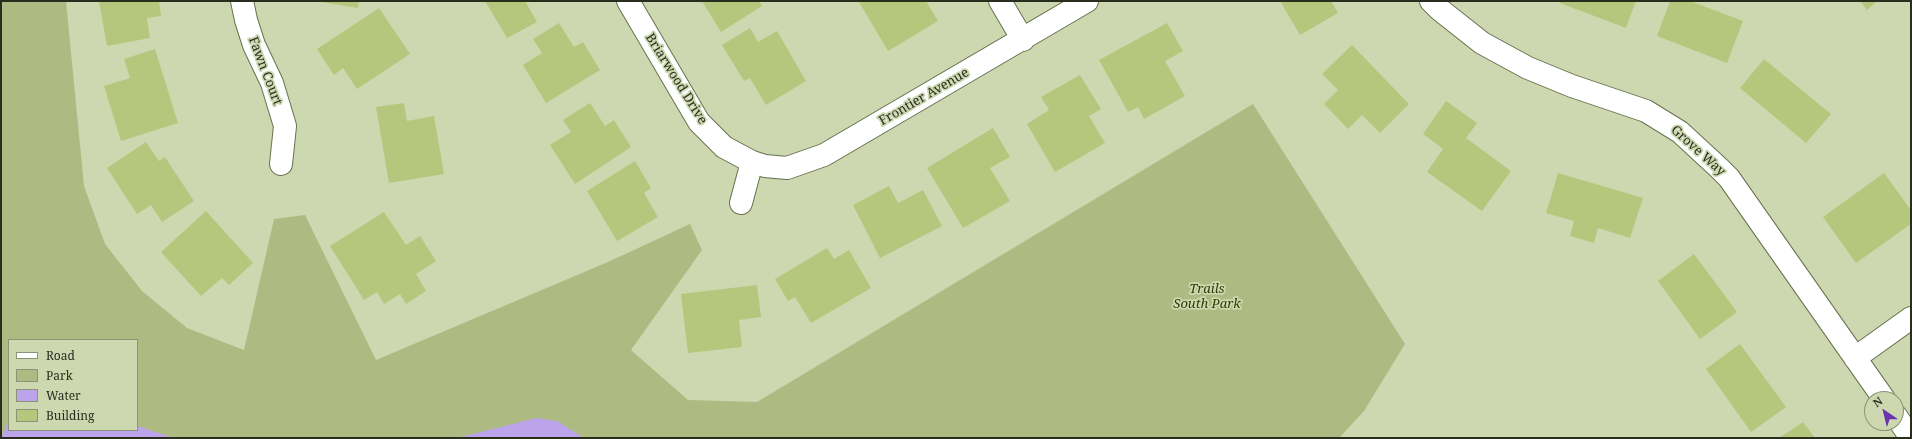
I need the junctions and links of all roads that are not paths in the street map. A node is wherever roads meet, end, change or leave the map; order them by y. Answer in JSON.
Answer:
{"nodes":[{"id":1,"x":242,"y":1,"type":"edge"},
{"id":2,"x":628,"y":1,"type":"edge"},
{"id":3,"x":1000,"y":1,"type":"edge"},
{"id":4,"x":1087,"y":1,"type":"edge"},
{"id":5,"x":1431,"y":1,"type":"edge"},
{"id":6,"x":1022,"y":40,"type":"junction"},
{"id":7,"x":752,"y":162,"type":"junction"},
{"id":8,"x":281,"y":164,"type":"dead end"},
{"id":9,"x":741,"y":203,"type":"dead end"},
{"id":10,"x":1911,"y":318,"type":"edge"},
{"id":11,"x":1855,"y":358,"type":"junction"},
{"id":12,"x":1878,"y":391,"type":"edge"},
{"id":13,"x":1904,"y":428,"type":"edge"},
{"id":14,"x":1911,"y":438,"type":"edge"}],
"edges":[{"from":1,"to":8,"type":"street","name":"Fawn Court"},
{"from":2,"to":7,"type":"street","name":"Briarwood Drive"},
{"from":3,"to":6,"type":"street"},
{"from":4,"to":6,"type":"street","name":"Frontier Avenue"},
{"from":5,"to":11,"type":"street","name":"Grove Way"},
{"from":6,"to":7,"type":"street","name":"Frontier Avenue"},
{"from":7,"to":9,"type":"street"},
{"from":10,"to":11,"type":"street"},
{"from":11,"to":12,"type":"street","name":"Grove Way"},
{"from":13,"to":14,"type":"street"}]}
